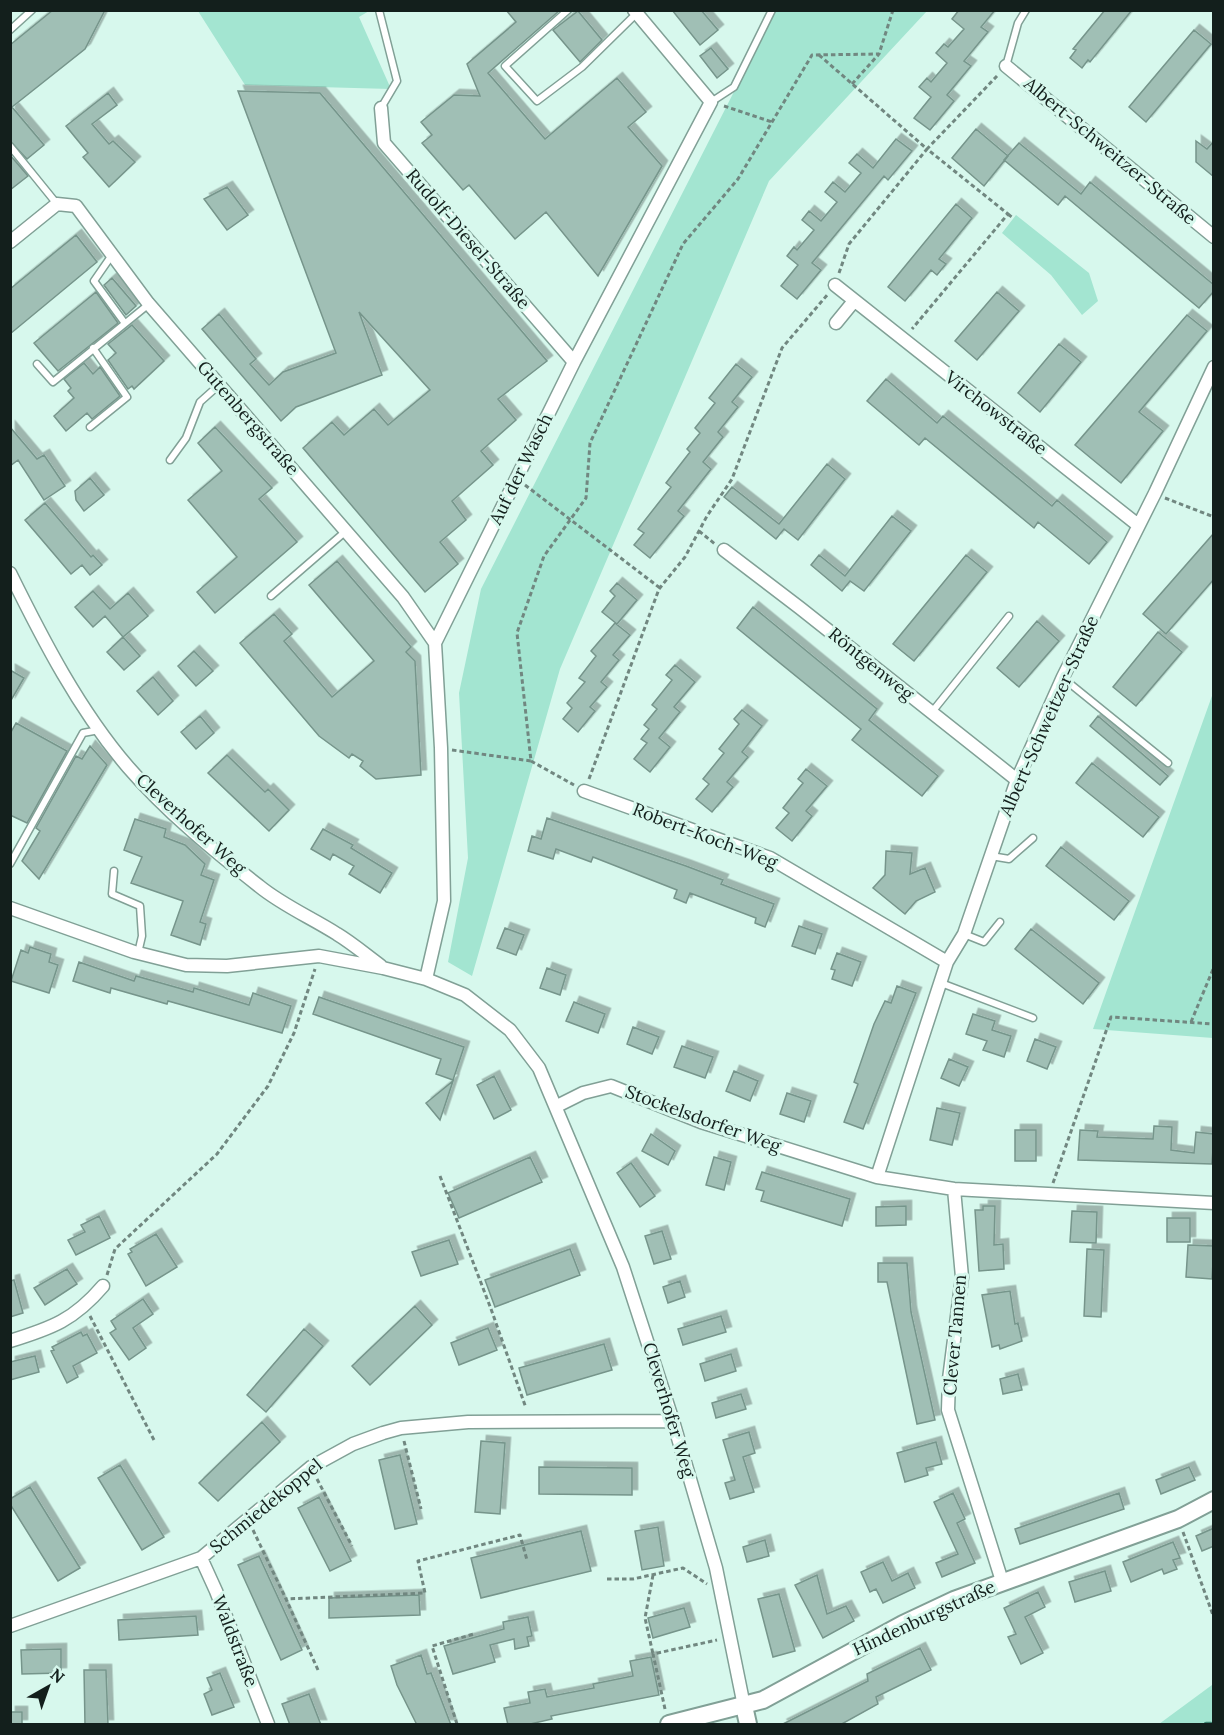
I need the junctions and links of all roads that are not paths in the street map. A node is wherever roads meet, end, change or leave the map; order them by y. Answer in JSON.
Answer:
{"nodes":[{"id":1,"x":32,"y":10,"type":"edge"},
{"id":2,"x":379,"y":10,"type":"edge"},
{"id":3,"x":568,"y":10,"type":"edge"},
{"id":4,"x":772,"y":10,"type":"edge"},
{"id":5,"x":1026,"y":10,"type":"edge"},
{"id":6,"x":636,"y":12,"type":"edge"},
{"id":7,"x":10,"y":30,"type":"edge"},
{"id":8,"x":1006,"y":66,"type":"joint"},
{"id":9,"x":711,"y":102,"type":"junction"},
{"id":10,"x":381,"y":108,"type":"joint"},
{"id":11,"x":10,"y":146,"type":"edge"},
{"id":12,"x":57,"y":204,"type":"junction"},
{"id":13,"x":1214,"y":237,"type":"edge"},
{"id":14,"x":10,"y":242,"type":"edge"},
{"id":15,"x":113,"y":255,"type":"junction"},
{"id":16,"x":835,"y":285,"type":"road end"},
{"id":17,"x":854,"y":301,"type":"junction"},
{"id":18,"x":149,"y":303,"type":"junction"},
{"id":19,"x":124,"y":322,"type":"junction"},
{"id":20,"x":836,"y":323,"type":"dead end"},
{"id":21,"x":93,"y":348,"type":"junction"},
{"id":22,"x":574,"y":362,"type":"junction"},
{"id":23,"x":37,"y":364,"type":"dead end"},
{"id":24,"x":1214,"y":368,"type":"edge"},
{"id":25,"x":220,"y":385,"type":"junction"},
{"id":26,"x":90,"y":427,"type":"dead end"},
{"id":27,"x":170,"y":460,"type":"dead end"},
{"id":28,"x":1138,"y":525,"type":"junction"},
{"id":29,"x":346,"y":531,"type":"junction"},
{"id":30,"x":724,"y":550,"type":"road end"},
{"id":31,"x":10,"y":573,"type":"edge"},
{"id":32,"x":271,"y":596,"type":"dead end"},
{"id":33,"x":1009,"y":616,"type":"dead end"},
{"id":34,"x":435,"y":643,"type":"junction"},
{"id":35,"x":1063,"y":677,"type":"junction"},
{"id":36,"x":932,"y":712,"type":"junction"},
{"id":37,"x":99,"y":730,"type":"junction"},
{"id":38,"x":1168,"y":763,"type":"dead end"},
{"id":39,"x":1017,"y":780,"type":"junction"},
{"id":40,"x":584,"y":791,"type":"road end"},
{"id":41,"x":1033,"y":838,"type":"dead end"},
{"id":42,"x":991,"y":856,"type":"junction"},
{"id":43,"x":10,"y":864,"type":"edge"},
{"id":44,"x":114,"y":871,"type":"dead end"},
{"id":45,"x":10,"y":908,"type":"edge"},
{"id":46,"x":1000,"y":922,"type":"dead end"},
{"id":47,"x":964,"y":934,"type":"junction"},
{"id":48,"x":138,"y":953,"type":"junction"},
{"id":49,"x":947,"y":962,"type":"junction"},
{"id":50,"x":383,"y":968,"type":"junction"},
{"id":51,"x":426,"y":979,"type":"junction"},
{"id":52,"x":940,"y":982,"type":"junction"},
{"id":53,"x":1033,"y":1018,"type":"dead end"},
{"id":54,"x":557,"y":1106,"type":"junction"},
{"id":55,"x":877,"y":1178,"type":"junction"},
{"id":56,"x":954,"y":1189,"type":"junction"},
{"id":57,"x":1214,"y":1203,"type":"edge"},
{"id":58,"x":103,"y":1286,"type":"road end"},
{"id":59,"x":10,"y":1341,"type":"edge"},
{"id":60,"x":673,"y":1421,"type":"junction"},
{"id":61,"x":1214,"y":1500,"type":"edge"},
{"id":62,"x":201,"y":1558,"type":"junction"},
{"id":63,"x":1002,"y":1581,"type":"junction"},
{"id":64,"x":10,"y":1626,"type":"edge"},
{"id":65,"x":744,"y":1706,"type":"junction"},
{"id":66,"x":667,"y":1719,"type":"edge"},
{"id":67,"x":268,"y":1725,"type":"edge"},
{"id":68,"x":748,"y":1725,"type":"edge"}],
"edges":[{"from":1,"to":7,"type":"lane"},
{"from":2,"to":10,"type":"lane"},
{"from":3,"to":6,"type":"lane"},
{"from":4,"to":9,"type":"lane"},
{"from":5,"to":8,"type":"lane"},
{"from":6,"to":9,"type":"street"},
{"from":8,"to":13,"type":"street","name":"Albert-Schweitzer-Straße"},
{"from":9,"to":22,"type":"street","name":"Auf der Wasch"},
{"from":10,"to":22,"type":"street","name":"Rudolf-Diesel-Straße"},
{"from":11,"to":12,"type":"lane"},
{"from":12,"to":14,"type":"street"},
{"from":12,"to":15,"type":"street","name":"Gutenbergstraße"},
{"from":15,"to":18,"type":"street","name":"Gutenbergstraße"},
{"from":15,"to":19,"type":"lane"},
{"from":16,"to":17,"type":"street","name":"Virchowstraße"},
{"from":17,"to":20,"type":"street"},
{"from":17,"to":28,"type":"street","name":"Virchowstraße"},
{"from":18,"to":19,"type":"lane"},
{"from":18,"to":25,"type":"street","name":"Gutenbergstraße"},
{"from":19,"to":21,"type":"lane"},
{"from":21,"to":23,"type":"lane"},
{"from":21,"to":26,"type":"lane"},
{"from":22,"to":34,"type":"street","name":"Auf der Wasch"},
{"from":24,"to":28,"type":"street","name":"Albert-Schweitzer-Straße"},
{"from":25,"to":27,"type":"lane"},
{"from":25,"to":29,"type":"street","name":"Gutenbergstraße"},
{"from":28,"to":35,"type":"street","name":"Albert-Schweitzer-Straße"},
{"from":29,"to":32,"type":"lane"},
{"from":29,"to":34,"type":"street","name":"Gutenbergstraße"},
{"from":30,"to":36,"type":"street","name":"Röntgenweg"},
{"from":31,"to":37,"type":"street","name":"Cleverhofer Weg"},
{"from":33,"to":36,"type":"lane"},
{"from":34,"to":51,"type":"street","name":"Auf der Wasch"},
{"from":35,"to":38,"type":"lane"},
{"from":35,"to":39,"type":"street","name":"Albert-Schweitzer-Straße"},
{"from":36,"to":39,"type":"street","name":"Röntgenweg"},
{"from":37,"to":43,"type":"lane"},
{"from":37,"to":50,"type":"street","name":"Cleverhofer Weg"},
{"from":39,"to":42,"type":"street","name":"Albert-Schweitzer-Straße"},
{"from":40,"to":49,"type":"street","name":"Robert-Koch-Weg"},
{"from":41,"to":42,"type":"lane"},
{"from":42,"to":47,"type":"street","name":"Albert-Schweitzer-Straße"},
{"from":44,"to":48,"type":"lane"},
{"from":45,"to":48,"type":"street"},
{"from":46,"to":47,"type":"lane"},
{"from":47,"to":49,"type":"street","name":"Albert-Schweitzer-Straße"},
{"from":48,"to":50,"type":"street"},
{"from":49,"to":52,"type":"street","name":"Albert-Schweitzer-Straße"},
{"from":50,"to":51,"type":"street"},
{"from":51,"to":54,"type":"street"},
{"from":52,"to":53,"type":"lane"},
{"from":52,"to":55,"type":"street","name":"Albert-Schweitzer-Straße"},
{"from":54,"to":55,"type":"street","name":"Stockelsdorfer Weg"},
{"from":54,"to":60,"type":"street","name":"Cleverhofer Weg"},
{"from":55,"to":56,"type":"street","name":"Stockelsdorfer Weg"},
{"from":56,"to":57,"type":"street","name":"Stockelsdorfer Weg"},
{"from":56,"to":63,"type":"street","name":"Clever Tannen"},
{"from":58,"to":59,"type":"street"},
{"from":60,"to":62,"type":"street","name":"Schmiedekoppel"},
{"from":60,"to":65,"type":"street","name":"Cleverhofer Weg"},
{"from":61,"to":63,"type":"street","name":"Hindenburgstraße"},
{"from":62,"to":64,"type":"street","name":"Schmiedekoppel"},
{"from":62,"to":67,"type":"street","name":"Waldstraße"},
{"from":63,"to":65,"type":"street","name":"Hindenburgstraße"},
{"from":65,"to":66,"type":"street","name":"Hindenburgstraße"},
{"from":65,"to":68,"type":"street","name":"Cleverhofer Weg"}]}
